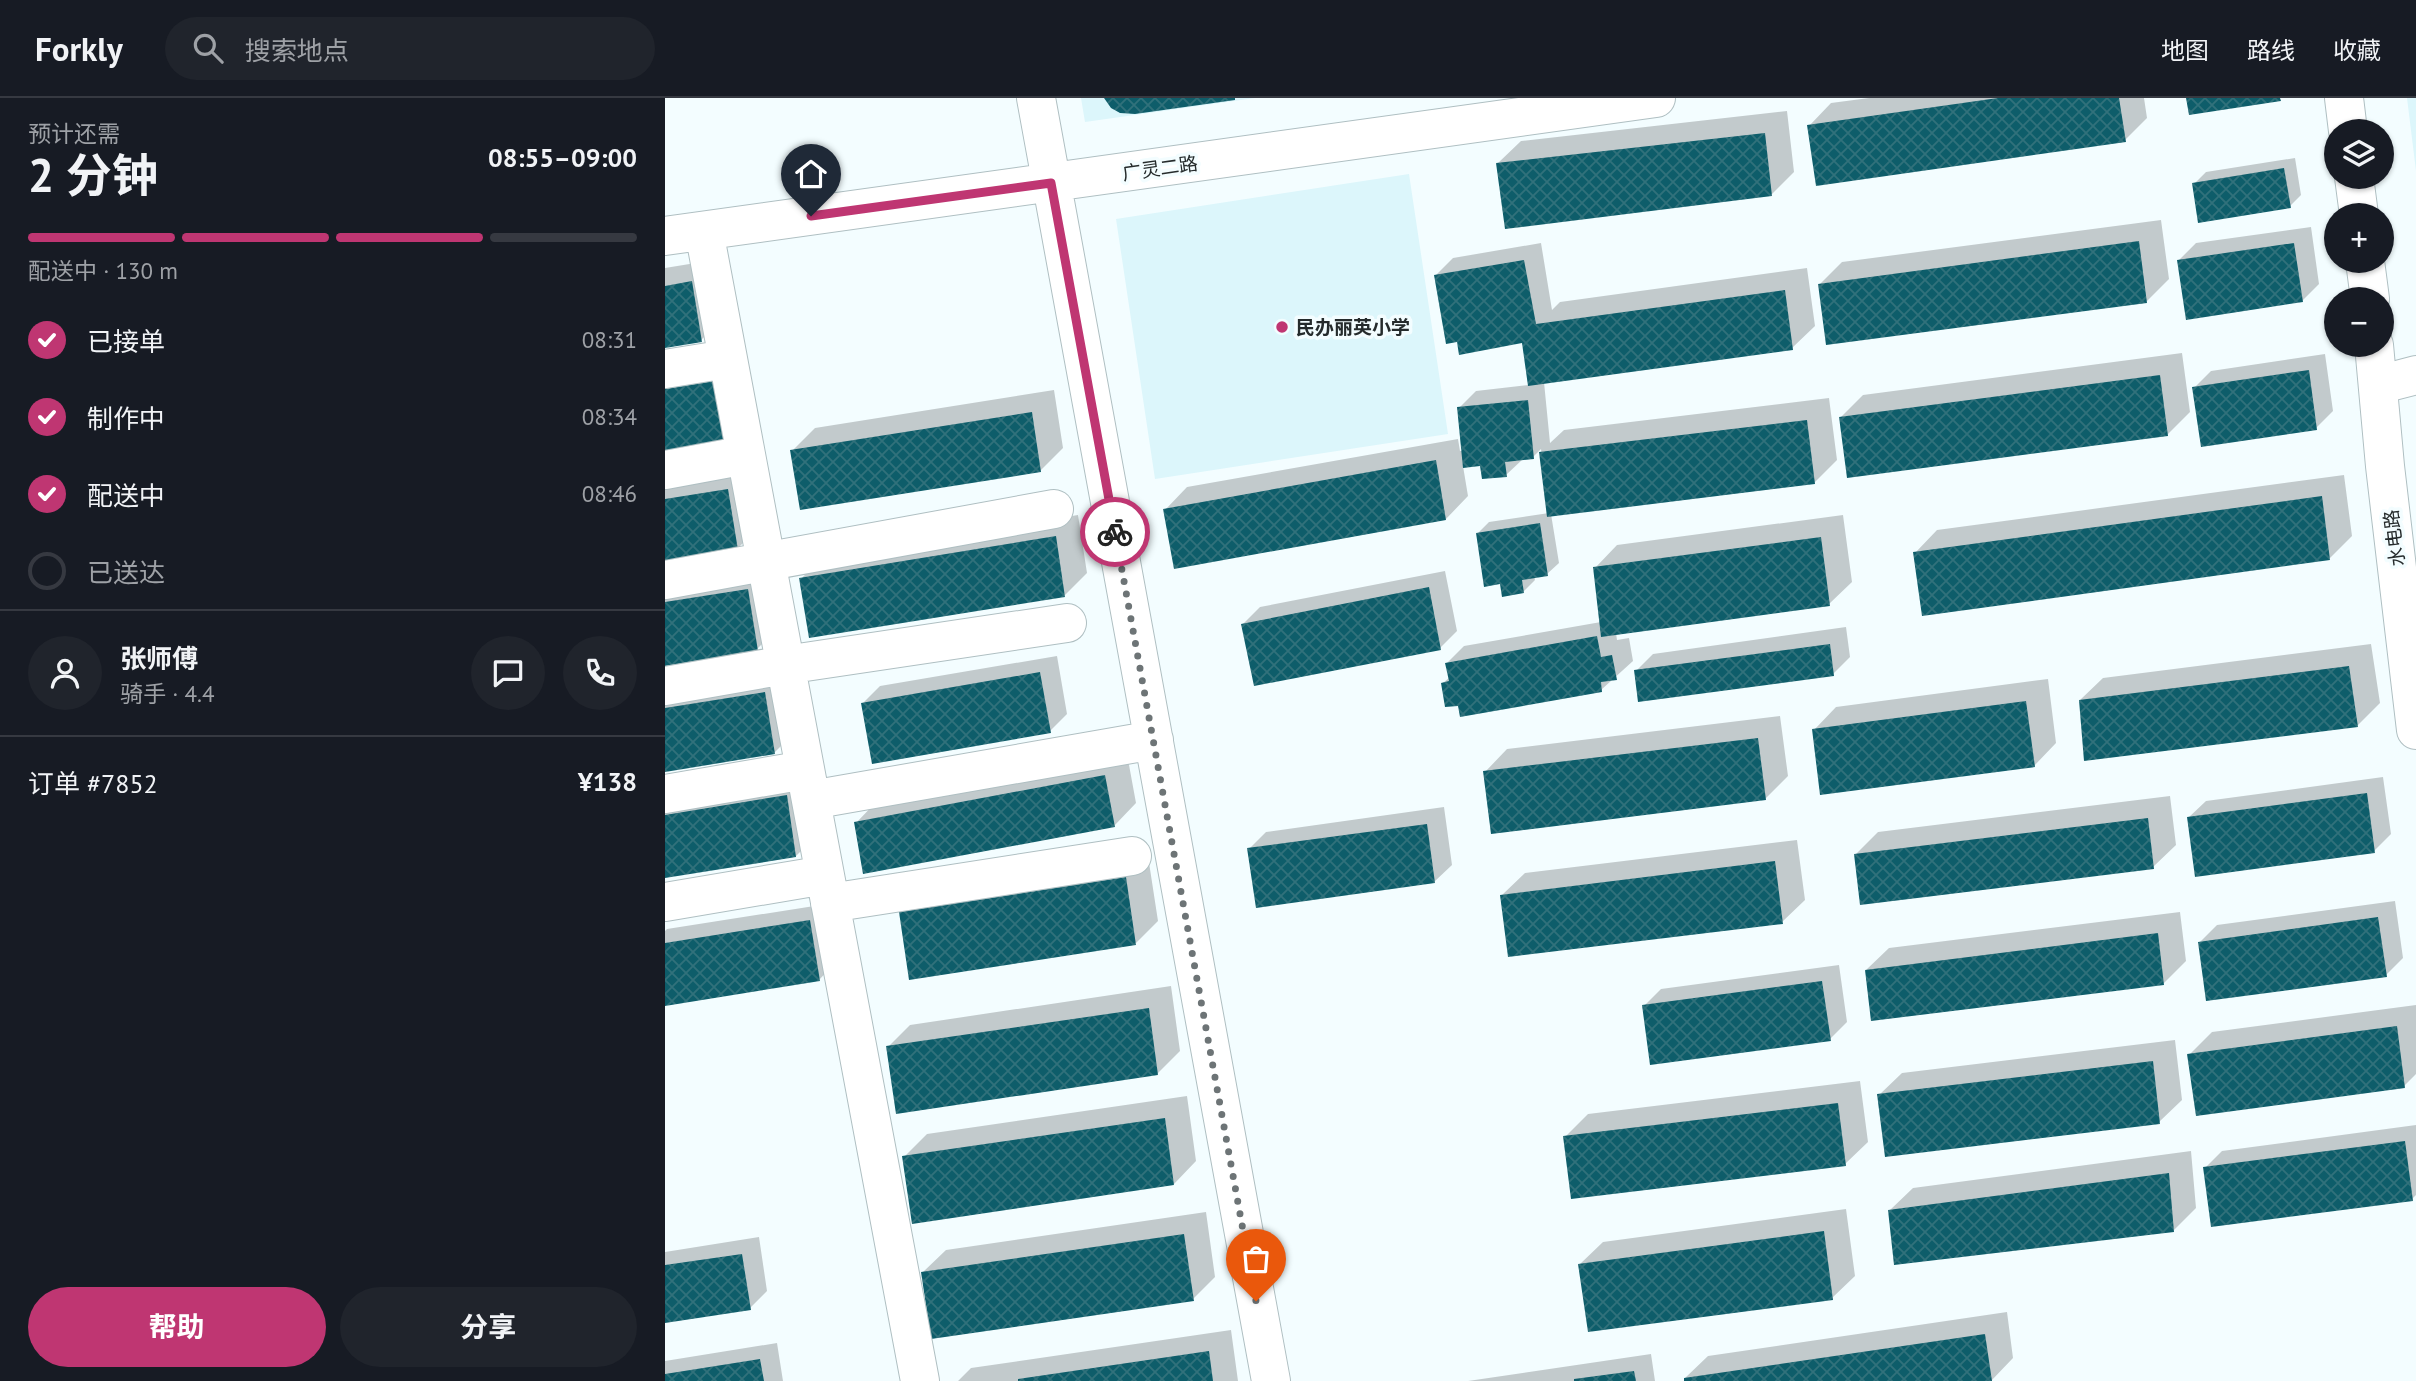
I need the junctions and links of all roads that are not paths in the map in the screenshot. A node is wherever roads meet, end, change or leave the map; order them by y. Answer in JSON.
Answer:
{"nodes":[{"id":1,"x":1036,"y":98,"type":"edge"},
{"id":2,"x":1656,"y":98,"type":"edge"},
{"id":3,"x":2344,"y":98,"type":"edge"},
{"id":4,"x":2347,"y":119,"type":"edge"},
{"id":5,"x":1051,"y":183,"type":"junction"},
{"id":6,"x":703,"y":231,"type":"junction"},
{"id":7,"x":665,"y":236,"type":"edge"},
{"id":8,"x":2375,"y":357,"type":"edge"},
{"id":9,"x":727,"y":359,"type":"junction"},
{"id":10,"x":665,"y":369,"type":"edge"},
{"id":11,"x":2416,"y":375,"type":"edge"},
{"id":12,"x":2378,"y":385,"type":"junction"},
{"id":13,"x":746,"y":455,"type":"junction"},
{"id":14,"x":665,"y":470,"type":"edge"},
{"id":15,"x":1054,"y":509,"type":"dead end"},
{"id":16,"x":766,"y":560,"type":"junction"},
{"id":17,"x":665,"y":580,"type":"edge"},
{"id":18,"x":1067,"y":623,"type":"dead end"},
{"id":19,"x":785,"y":665,"type":"junction"},
{"id":20,"x":665,"y":686,"type":"edge"},
{"id":21,"x":2416,"y":730,"type":"edge"},
{"id":22,"x":1153,"y":740,"type":"junction"},
{"id":23,"x":808,"y":785,"type":"junction"},
{"id":24,"x":665,"y":794,"type":"edge"},
{"id":25,"x":1132,"y":856,"type":"dead end"},
{"id":26,"x":828,"y":889,"type":"junction"},
{"id":27,"x":665,"y":902,"type":"edge"},
{"id":28,"x":920,"y":1381,"type":"edge"},
{"id":29,"x":1271,"y":1381,"type":"edge"}],
"edges":[{"from":1,"to":5,"type":"street"},
{"from":2,"to":5,"type":"street","name":"广灵二路"},
{"from":3,"to":4,"type":"street"},
{"from":5,"to":6,"type":"street","name":"广灵二路"},
{"from":5,"to":22,"type":"street"},
{"from":6,"to":7,"type":"street","name":"广灵二路"},
{"from":6,"to":9,"type":"street"},
{"from":8,"to":12,"type":"street","name":"水电路"},
{"from":9,"to":10,"type":"street"},
{"from":9,"to":13,"type":"street"},
{"from":11,"to":12,"type":"street"},
{"from":12,"to":21,"type":"street","name":"水电路"},
{"from":13,"to":14,"type":"street"},
{"from":13,"to":16,"type":"street"},
{"from":15,"to":16,"type":"street"},
{"from":16,"to":17,"type":"street"},
{"from":16,"to":19,"type":"street"},
{"from":18,"to":19,"type":"street"},
{"from":19,"to":20,"type":"street"},
{"from":19,"to":23,"type":"street"},
{"from":22,"to":23,"type":"street"},
{"from":22,"to":29,"type":"street"},
{"from":23,"to":24,"type":"street"},
{"from":23,"to":26,"type":"street"},
{"from":25,"to":26,"type":"street"},
{"from":26,"to":27,"type":"street"},
{"from":26,"to":28,"type":"street"}]}
